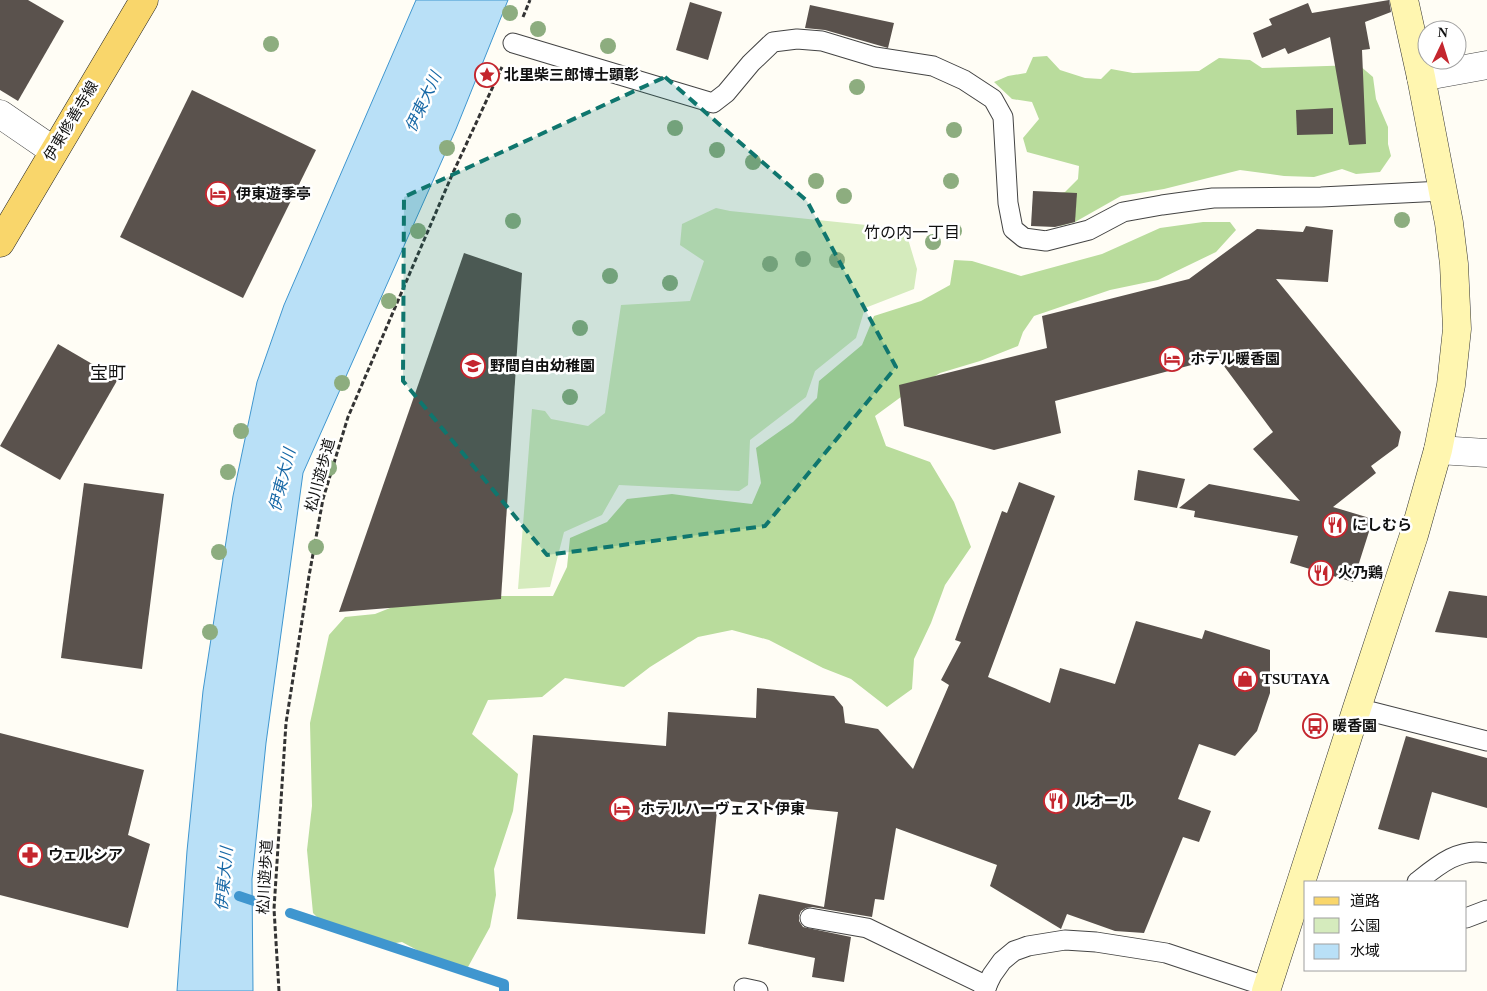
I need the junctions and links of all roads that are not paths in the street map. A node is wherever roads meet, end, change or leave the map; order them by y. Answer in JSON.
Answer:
{"nodes":[{"id":1,"x":144,"y":0,"type":"edge"},
{"id":2,"x":1404,"y":0,"type":"edge"},
{"id":3,"x":514,"y":43,"type":"road end"},
{"id":4,"x":1487,"y":65,"type":"edge"},
{"id":5,"x":1421,"y":77,"type":"junction"},
{"id":6,"x":0,"y":114,"type":"edge"},
{"id":7,"x":54,"y":151,"type":"junction"},
{"id":8,"x":1443,"y":192,"type":"junction"},
{"id":9,"x":0,"y":243,"type":"edge"},
{"id":10,"x":1438,"y":450,"type":"junction"},
{"id":11,"x":1487,"y":453,"type":"edge"},
{"id":12,"x":1357,"y":708,"type":"junction"},
{"id":13,"x":1487,"y":741,"type":"edge"},
{"id":14,"x":1487,"y":853,"type":"edge"},
{"id":15,"x":1306,"y":881,"type":"edge"},
{"id":16,"x":1418,"y":881,"type":"edge"},
{"id":17,"x":1304,"y":889,"type":"edge"},
{"id":18,"x":1299,"y":906,"type":"edge"},
{"id":19,"x":1487,"y":910,"type":"edge"},
{"id":20,"x":810,"y":918,"type":"dead end"},
{"id":21,"x":1467,"y":918,"type":"edge"},
{"id":22,"x":985,"y":989,"type":"edge"},
{"id":23,"x":1267,"y":989,"type":"edge"}],
"edges":[{"from":1,"to":7,"type":"main road","name":"伊東修善寺線"},
{"from":2,"to":5,"type":"street"},
{"from":3,"to":8,"type":"lane"},
{"from":4,"to":5,"type":"street"},
{"from":5,"to":8,"type":"street"},
{"from":6,"to":7,"type":"street"},
{"from":7,"to":9,"type":"main road","name":"伊東修善寺線"},
{"from":8,"to":10,"type":"street"},
{"from":10,"to":11,"type":"street"},
{"from":10,"to":12,"type":"street"},
{"from":12,"to":13,"type":"lane"},
{"from":12,"to":15,"type":"street"},
{"from":14,"to":16,"type":"lane"},
{"from":17,"to":18,"type":"street"},
{"from":18,"to":23,"type":"street"},
{"from":19,"to":21,"type":"lane"},
{"from":20,"to":22,"type":"lane"},
{"from":22,"to":23,"type":"lane"}]}
